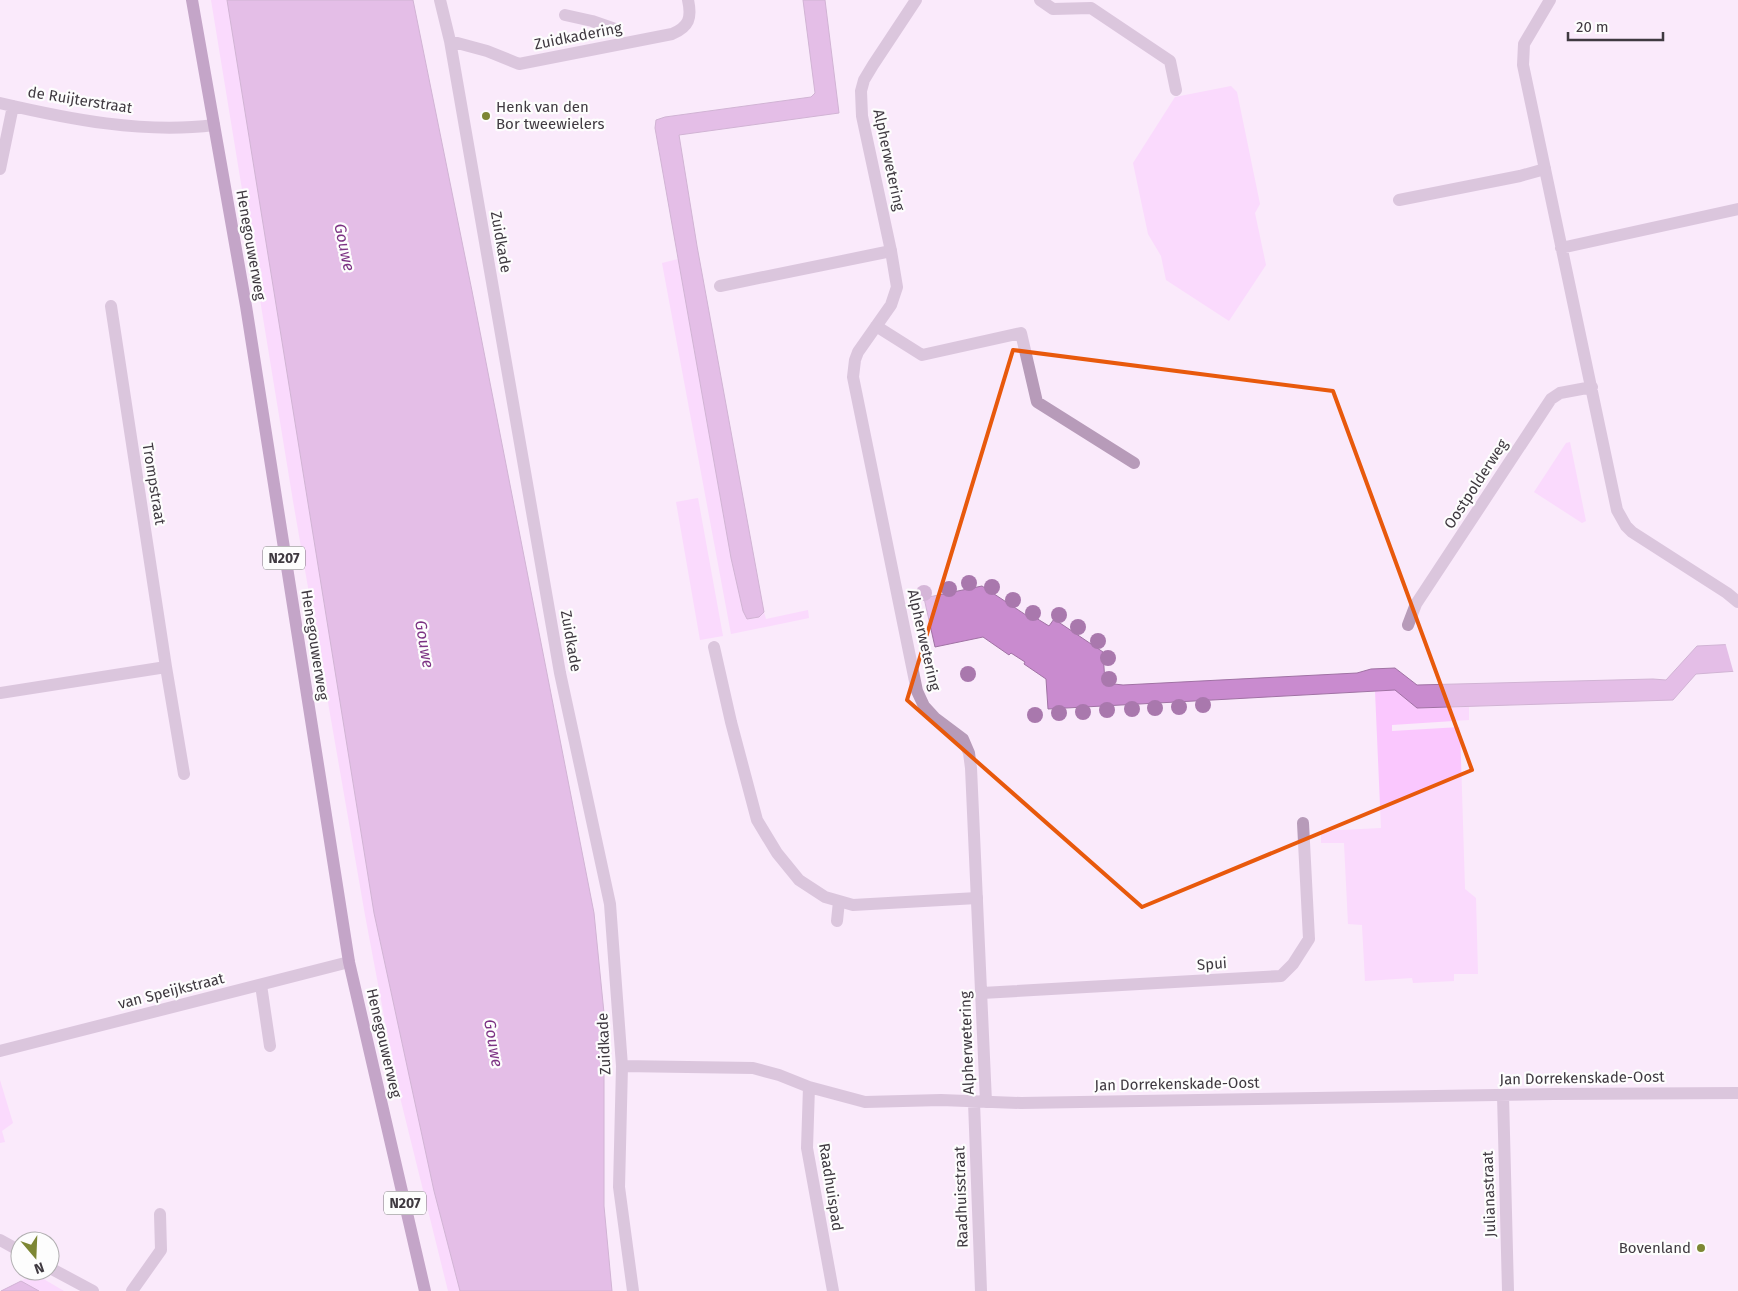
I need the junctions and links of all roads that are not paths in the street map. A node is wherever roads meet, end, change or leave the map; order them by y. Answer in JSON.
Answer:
{"nodes":[{"id":1,"x":192,"y":0,"type":"edge"},
{"id":2,"x":440,"y":0,"type":"edge"},
{"id":3,"x":688,"y":0,"type":"edge"},
{"id":4,"x":916,"y":0,"type":"edge"},
{"id":5,"x":1040,"y":0,"type":"edge"},
{"id":6,"x":1550,"y":0,"type":"edge"},
{"id":7,"x":565,"y":15,"type":"dead end"},
{"id":8,"x":615,"y":29,"type":"dead end"},
{"id":9,"x":450,"y":40,"type":"junction"},
{"id":10,"x":1176,"y":90,"type":"dead end"},
{"id":11,"x":0,"y":103,"type":"edge"},
{"id":12,"x":13,"y":106,"type":"junction"},
{"id":13,"x":214,"y":125,"type":"junction"},
{"id":14,"x":0,"y":169,"type":"edge"},
{"id":15,"x":1546,"y":170,"type":"junction"},
{"id":16,"x":1399,"y":200,"type":"dead end"},
{"id":17,"x":1738,"y":209,"type":"edge"},
{"id":18,"x":1561,"y":248,"type":"junction"},
{"id":19,"x":891,"y":251,"type":"junction"},
{"id":20,"x":720,"y":286,"type":"dead end"},
{"id":21,"x":111,"y":306,"type":"dead end"},
{"id":22,"x":876,"y":326,"type":"junction"},
{"id":23,"x":1592,"y":387,"type":"junction"},
{"id":24,"x":1134,"y":463,"type":"dead end"},
{"id":25,"x":1738,"y":602,"type":"edge"},
{"id":26,"x":1408,"y":625,"type":"dead end"},
{"id":27,"x":714,"y":647,"type":"dead end"},
{"id":28,"x":166,"y":667,"type":"junction"},
{"id":29,"x":0,"y":692,"type":"edge"},
{"id":30,"x":184,"y":774,"type":"dead end"},
{"id":31,"x":1303,"y":823,"type":"dead end"},
{"id":32,"x":977,"y":898,"type":"junction"},
{"id":33,"x":839,"y":901,"type":"junction"},
{"id":34,"x":837,"y":921,"type":"dead end"},
{"id":35,"x":349,"y":962,"type":"junction"},
{"id":36,"x":260,"y":985,"type":"junction"},
{"id":37,"x":982,"y":993,"type":"junction"},
{"id":38,"x":270,"y":1046,"type":"dead end"},
{"id":39,"x":0,"y":1051,"type":"edge"},
{"id":40,"x":622,"y":1066,"type":"junction"},
{"id":41,"x":809,"y":1087,"type":"junction"},
{"id":42,"x":1738,"y":1094,"type":"edge"},
{"id":43,"x":1503,"y":1095,"type":"junction"},
{"id":44,"x":980,"y":1102,"type":"junction"},
{"id":45,"x":160,"y":1214,"type":"dead end"},
{"id":46,"x":60,"y":1273,"type":"edge"},
{"id":47,"x":93,"y":1291,"type":"edge"},
{"id":48,"x":132,"y":1291,"type":"edge"},
{"id":49,"x":425,"y":1291,"type":"edge"},
{"id":50,"x":633,"y":1291,"type":"edge"},
{"id":51,"x":832,"y":1291,"type":"edge"},
{"id":52,"x":981,"y":1291,"type":"edge"},
{"id":53,"x":1508,"y":1291,"type":"edge"}],
"edges":[{"from":1,"to":13,"type":"main road","name":"Henegouwerweg","number":"N207"},
{"from":2,"to":9,"type":"street","name":"Zuidkade"},
{"from":3,"to":9,"type":"street","name":"Zuidkadering"},
{"from":4,"to":19,"type":"street","name":"Alpherwetering"},
{"from":5,"to":10,"type":"street"},
{"from":6,"to":15,"type":"street"},
{"from":7,"to":8,"type":"street"},
{"from":9,"to":40,"type":"street","name":"Zuidkade"},
{"from":11,"to":12,"type":"street","name":"de Ruijterstraat"},
{"from":12,"to":13,"type":"street","name":"de Ruijterstraat"},
{"from":12,"to":14,"type":"street"},
{"from":13,"to":35,"type":"main road","name":"Henegouwerweg","number":"N207"},
{"from":15,"to":16,"type":"street"},
{"from":15,"to":18,"type":"street"},
{"from":17,"to":18,"type":"street"},
{"from":18,"to":23,"type":"street"},
{"from":19,"to":20,"type":"street"},
{"from":19,"to":22,"type":"street","name":"Alpherwetering"},
{"from":21,"to":28,"type":"street","name":"Trompstraat"},
{"from":22,"to":24,"type":"street"},
{"from":22,"to":32,"type":"street","name":"Alpherwetering"},
{"from":23,"to":25,"type":"street"},
{"from":23,"to":26,"type":"street","name":"Oostpolderweg"},
{"from":27,"to":33,"type":"street"},
{"from":28,"to":29,"type":"street"},
{"from":28,"to":30,"type":"street","name":"Trompstraat"},
{"from":31,"to":37,"type":"street","name":"Spui"},
{"from":32,"to":33,"type":"street"},
{"from":32,"to":37,"type":"street","name":"Alpherwetering"},
{"from":33,"to":34,"type":"street"},
{"from":35,"to":36,"type":"street","name":"van Speijkstraat"},
{"from":35,"to":49,"type":"main road","name":"Henegouwerweg","number":"N207"},
{"from":36,"to":38,"type":"street"},
{"from":36,"to":39,"type":"street","name":"van Speijkstraat"},
{"from":37,"to":44,"type":"street","name":"Alpherwetering"},
{"from":40,"to":41,"type":"street","name":"Jan Dorrekenskade-Oost"},
{"from":40,"to":50,"type":"street","name":"Zuidkade"},
{"from":41,"to":44,"type":"street","name":"Jan Dorrekenskade-Oost"},
{"from":41,"to":51,"type":"street","name":"Raadhuispad"},
{"from":42,"to":43,"type":"street","name":"Jan Dorrekenskade-Oost"},
{"from":43,"to":44,"type":"street","name":"Jan Dorrekenskade-Oost"},
{"from":43,"to":53,"type":"street","name":"Julianastraat"},
{"from":44,"to":52,"type":"street","name":"Raadhuisstraat"},
{"from":45,"to":48,"type":"street"},
{"from":46,"to":47,"type":"street"}]}
